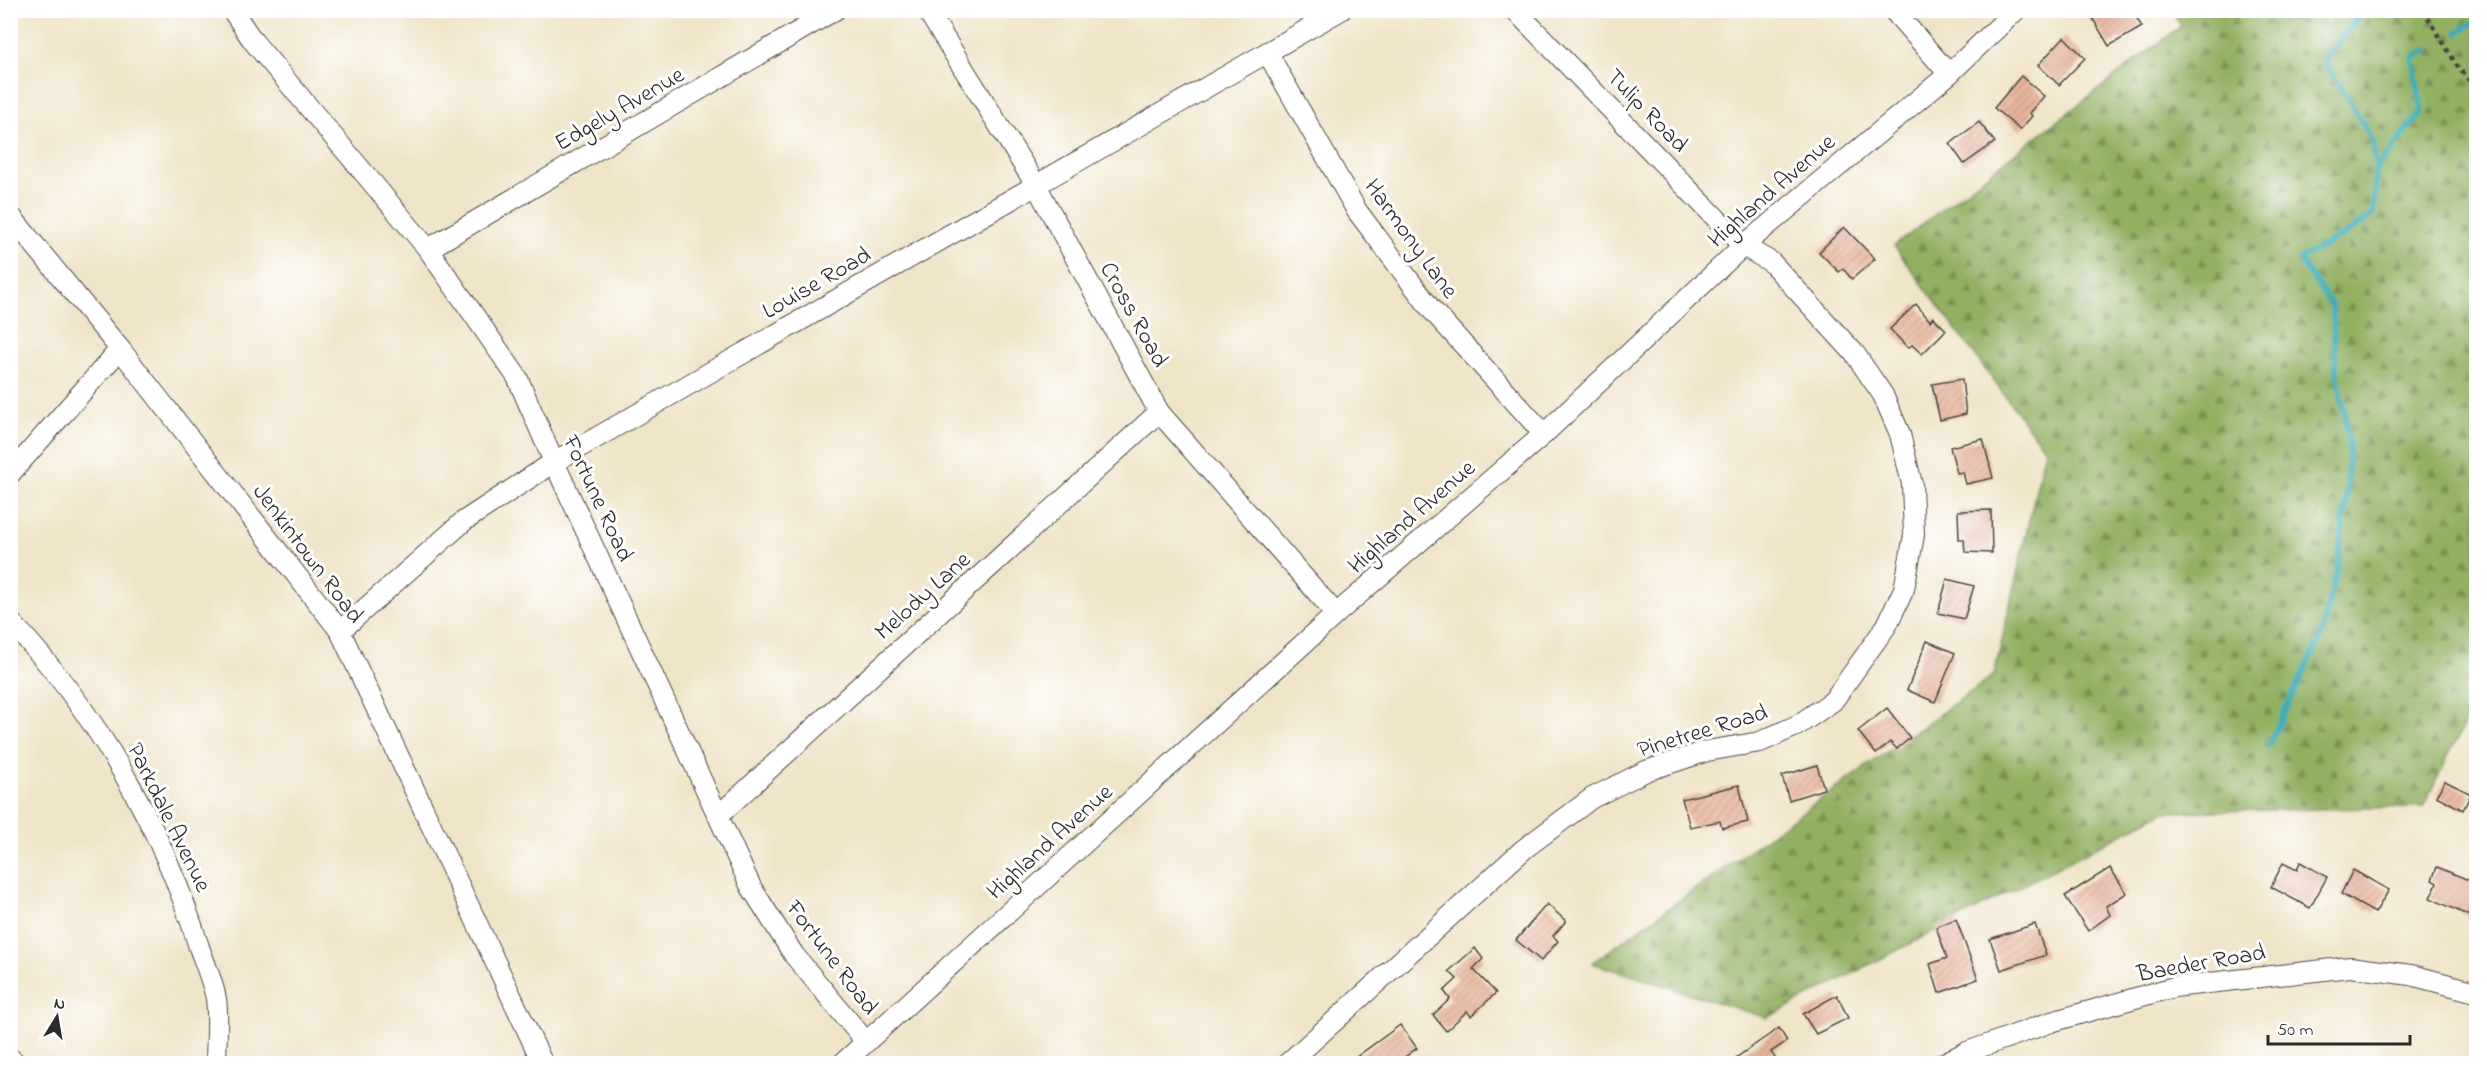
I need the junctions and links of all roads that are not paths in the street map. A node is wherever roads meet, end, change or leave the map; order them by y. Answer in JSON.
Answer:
{"nodes":[{"id":1,"x":232,"y":10,"type":"edge"},
{"id":2,"x":835,"y":10,"type":"edge"},
{"id":3,"x":927,"y":10,"type":"edge"},
{"id":4,"x":1341,"y":10,"type":"edge"},
{"id":5,"x":1515,"y":10,"type":"edge"},
{"id":6,"x":1893,"y":10,"type":"edge"},
{"id":7,"x":2016,"y":10,"type":"edge"},
{"id":8,"x":1267,"y":52,"type":"junction"},
{"id":9,"x":1948,"y":74,"type":"junction"},
{"id":10,"x":1036,"y":185,"type":"junction"},
{"id":11,"x":10,"y":215,"type":"edge"},
{"id":12,"x":1743,"y":246,"type":"junction"},
{"id":13,"x":428,"y":249,"type":"junction"},
{"id":14,"x":120,"y":349,"type":"junction"},
{"id":15,"x":1159,"y":412,"type":"junction"},
{"id":16,"x":1544,"y":434,"type":"junction"},
{"id":17,"x":554,"y":462,"type":"junction"},
{"id":18,"x":10,"y":474,"type":"edge"},
{"id":19,"x":1336,"y":614,"type":"junction"},
{"id":20,"x":10,"y":621,"type":"edge"},
{"id":21,"x":340,"y":631,"type":"junction"},
{"id":22,"x":719,"y":815,"type":"junction"},
{"id":23,"x":2476,"y":992,"type":"edge"},
{"id":24,"x":866,"y":1042,"type":"junction"},
{"id":25,"x":10,"y":1058,"type":"edge"},
{"id":26,"x":17,"y":1064,"type":"edge"},
{"id":27,"x":216,"y":1064,"type":"edge"},
{"id":28,"x":543,"y":1064,"type":"edge"},
{"id":29,"x":842,"y":1064,"type":"edge"},
{"id":30,"x":1287,"y":1064,"type":"edge"},
{"id":31,"x":1942,"y":1064,"type":"edge"}],
"edges":[{"from":1,"to":13,"type":"street","name":"Fortune Road"},
{"from":2,"to":13,"type":"street","name":"Edgely Avenue"},
{"from":3,"to":10,"type":"street","name":"Cross Road"},
{"from":4,"to":8,"type":"street","name":"Louise Road"},
{"from":5,"to":12,"type":"street","name":"Tulip Road"},
{"from":6,"to":9,"type":"street"},
{"from":7,"to":9,"type":"street","name":"Highland Avenue"},
{"from":8,"to":10,"type":"street","name":"Louise Road"},
{"from":8,"to":16,"type":"street","name":"Harmony Lane"},
{"from":9,"to":12,"type":"street","name":"Highland Avenue"},
{"from":10,"to":15,"type":"street","name":"Cross Road"},
{"from":10,"to":17,"type":"street","name":"Louise Road"},
{"from":11,"to":14,"type":"street","name":"Jenkintown Road"},
{"from":12,"to":16,"type":"street","name":"Highland Avenue"},
{"from":12,"to":30,"type":"street","name":"Pinetree Road"},
{"from":13,"to":17,"type":"street","name":"Fortune Road"},
{"from":14,"to":18,"type":"street"},
{"from":14,"to":21,"type":"street","name":"Jenkintown Road"},
{"from":15,"to":19,"type":"street","name":"Cross Road"},
{"from":15,"to":22,"type":"street","name":"Melody Lane"},
{"from":16,"to":19,"type":"street","name":"Highland Avenue"},
{"from":17,"to":21,"type":"street","name":"Louise Road"},
{"from":17,"to":22,"type":"street","name":"Fortune Road"},
{"from":19,"to":24,"type":"street","name":"Highland Avenue"},
{"from":20,"to":27,"type":"street","name":"Parkdale Avenue"},
{"from":21,"to":28,"type":"street","name":"Jenkintown Road"},
{"from":22,"to":24,"type":"street","name":"Fortune Road"},
{"from":23,"to":31,"type":"street","name":"Baeder Road"},
{"from":24,"to":29,"type":"street","name":"Highland Avenue"},
{"from":25,"to":26,"type":"street"}]}
